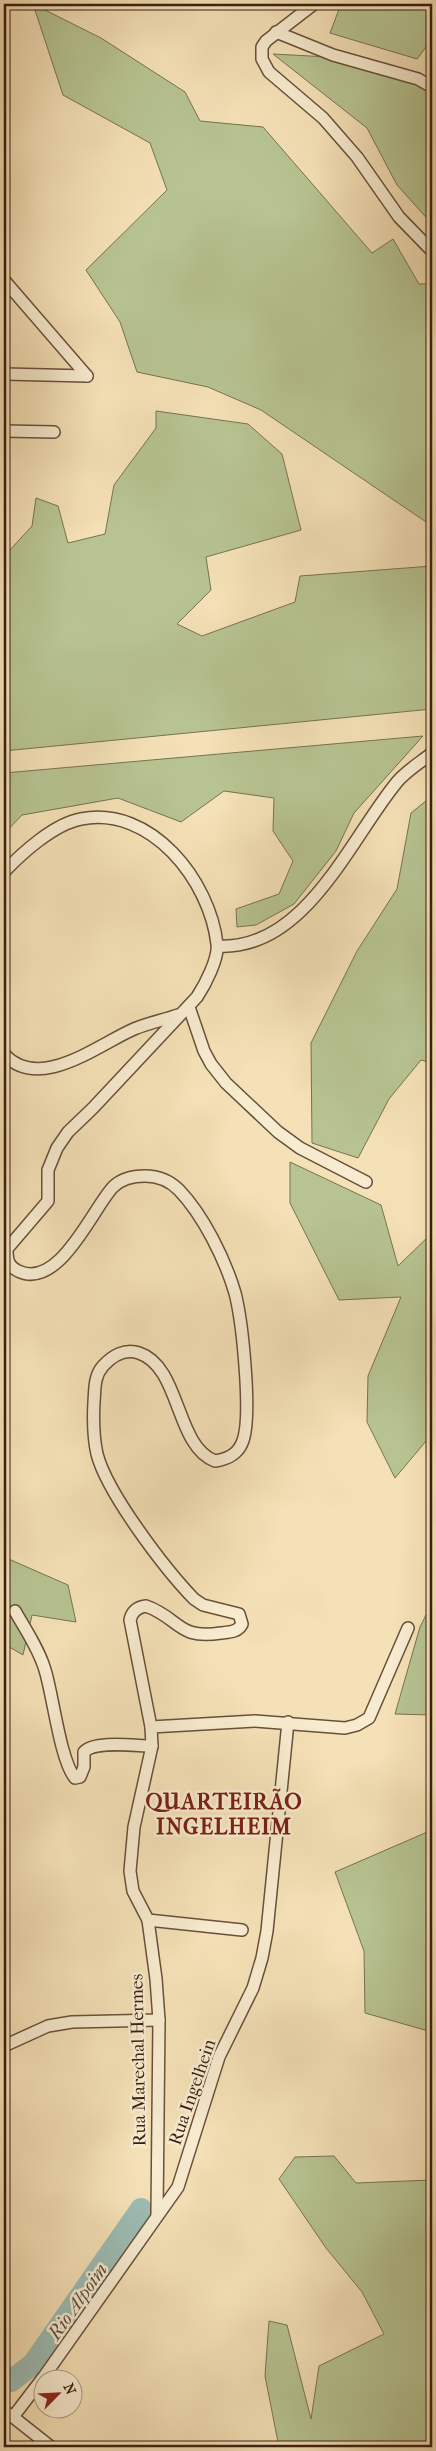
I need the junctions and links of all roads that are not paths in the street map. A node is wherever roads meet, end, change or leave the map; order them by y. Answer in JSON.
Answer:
{"nodes":[{"id":1,"x":314,"y":4,"type":"edge"},
{"id":2,"x":276,"y":32,"type":"junction"},
{"id":3,"x":432,"y":87,"type":"edge"},
{"id":4,"x":432,"y":251,"type":"edge"},
{"id":5,"x":4,"y":280,"type":"edge"},
{"id":6,"x":4,"y":374,"type":"edge"},
{"id":7,"x":4,"y":431,"type":"edge"},
{"id":8,"x":54,"y":432,"type":"dead end"},
{"id":9,"x":432,"y":753,"type":"edge"},
{"id":10,"x":4,"y":872,"type":"edge"},
{"id":11,"x":218,"y":946,"type":"junction"},
{"id":12,"x":184,"y":1011,"type":"junction"},
{"id":13,"x":4,"y":1054,"type":"edge"},
{"id":14,"x":366,"y":1182,"type":"dead end"},
{"id":15,"x":15,"y":1611,"type":"dead end"},
{"id":16,"x":408,"y":1628,"type":"dead end"},
{"id":17,"x":288,"y":1722,"type":"junction"},
{"id":18,"x":151,"y":1727,"type":"junction"},
{"id":19,"x":152,"y":1746,"type":"junction"},
{"id":20,"x":148,"y":1920,"type":"junction"},
{"id":21,"x":242,"y":1930,"type":"dead end"},
{"id":22,"x":159,"y":2020,"type":"junction"},
{"id":23,"x":4,"y":2046,"type":"edge"},
{"id":24,"x":157,"y":2214,"type":"junction"},
{"id":25,"x":51,"y":2368,"type":"edge"},
{"id":26,"x":32,"y":2390,"type":"edge"},
{"id":27,"x":8,"y":2414,"type":"edge"},
{"id":28,"x":51,"y":2447,"type":"edge"}],
"edges":[{"from":1,"to":2,"type":"street"},
{"from":2,"to":3,"type":"street"},
{"from":2,"to":4,"type":"street"},
{"from":5,"to":6,"type":"street"},
{"from":7,"to":8,"type":"street"},
{"from":9,"to":11,"type":"street"},
{"from":10,"to":11,"type":"street"},
{"from":11,"to":12,"type":"street"},
{"from":12,"to":13,"type":"street"},
{"from":12,"to":14,"type":"street"},
{"from":12,"to":18,"type":"street","name":"Rua Marechal Hermes"},
{"from":15,"to":19,"type":"street"},
{"from":16,"to":17,"type":"street"},
{"from":17,"to":18,"type":"street"},
{"from":17,"to":24,"type":"street","name":"Rua Ingelhein"},
{"from":18,"to":19,"type":"street","name":"Rua Marechal Hermes"},
{"from":19,"to":20,"type":"street","name":"Rua Marechal Hermes"},
{"from":20,"to":21,"type":"street"},
{"from":20,"to":22,"type":"street","name":"Rua Marechal Hermes"},
{"from":22,"to":23,"type":"street"},
{"from":22,"to":24,"type":"street","name":"Rua Marechal Hermes"},
{"from":24,"to":25,"type":"street","name":"Rua Ingelhein"},
{"from":26,"to":27,"type":"street","name":"Rua Ingelhein"},
{"from":27,"to":28,"type":"street"}]}
